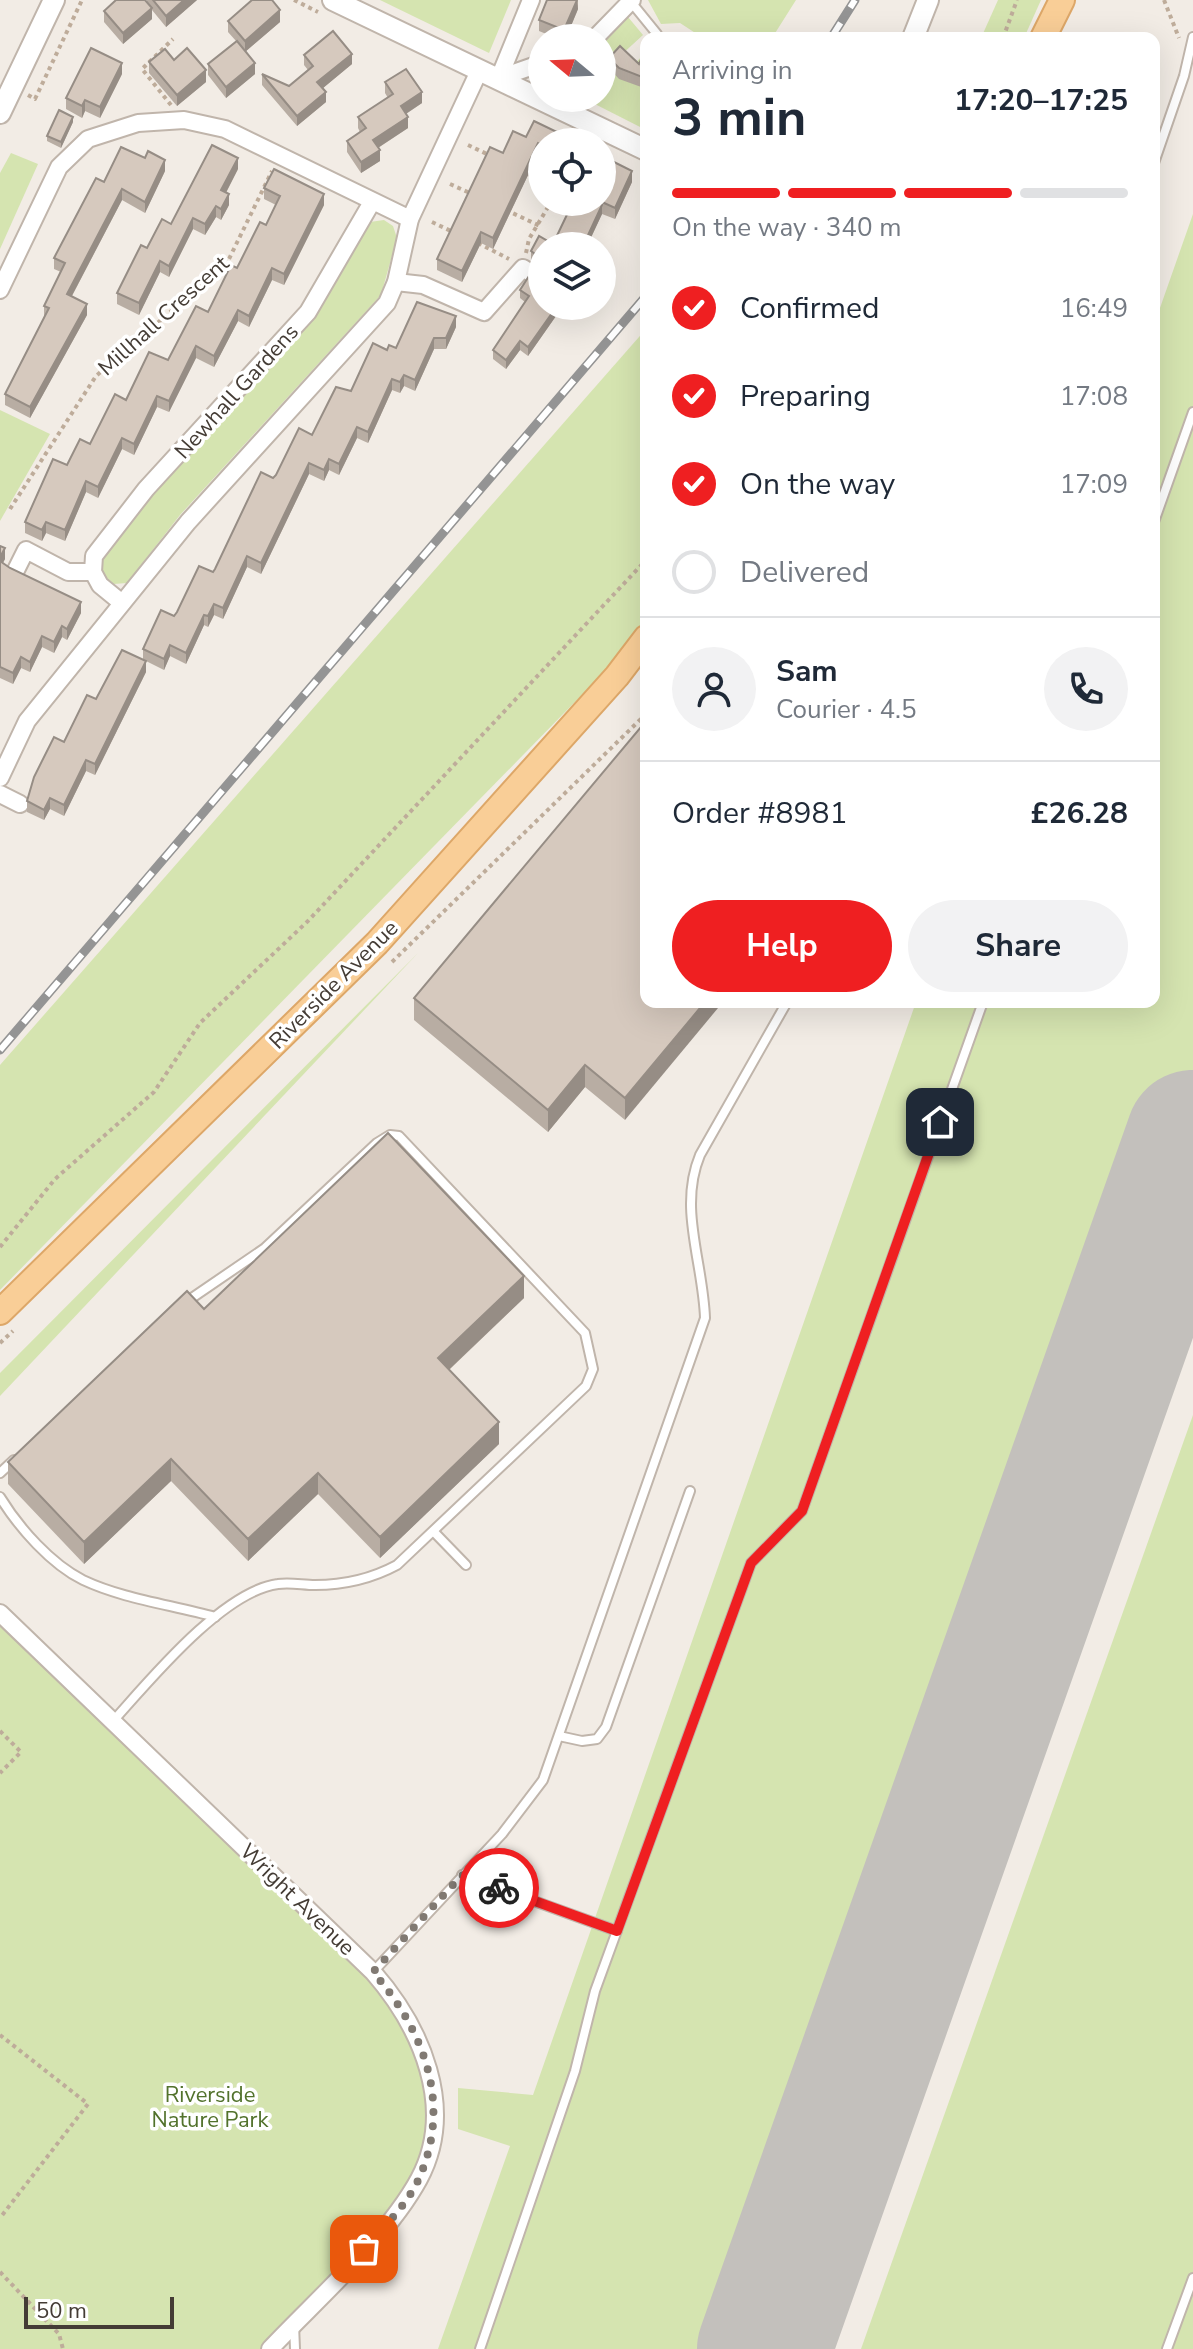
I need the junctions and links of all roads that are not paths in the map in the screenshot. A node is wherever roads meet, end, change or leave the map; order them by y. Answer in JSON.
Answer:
{"nodes":[{"id":1,"x":54,"y":0,"type":"edge"},
{"id":2,"x":333,"y":0,"type":"edge"},
{"id":3,"x":531,"y":0,"type":"edge"},
{"id":4,"x":928,"y":0,"type":"edge"},
{"id":5,"x":1062,"y":0,"type":"edge"},
{"id":6,"x":632,"y":1,"type":"edge"},
{"id":7,"x":609,"y":24,"type":"edge"},
{"id":8,"x":655,"y":32,"type":"edge"},
{"id":9,"x":915,"y":32,"type":"edge"},
{"id":10,"x":1046,"y":32,"type":"edge"},
{"id":11,"x":1193,"y":37,"type":"edge"},
{"id":12,"x":528,"y":68,"type":"edge"},
{"id":13,"x":480,"y":69,"type":"junction"},
{"id":14,"x":499,"y":78,"type":"junction"},
{"id":15,"x":0,"y":113,"type":"edge"},
{"id":16,"x":1160,"y":145,"type":"edge"},
{"id":17,"x":640,"y":147,"type":"edge"},
{"id":18,"x":372,"y":202,"type":"junction"},
{"id":19,"x":410,"y":219,"type":"junction"},
{"id":20,"x":528,"y":271,"type":"edge"},
{"id":21,"x":396,"y":282,"type":"junction"},
{"id":22,"x":0,"y":290,"type":"edge"},
{"id":23,"x":1193,"y":412,"type":"edge"},
{"id":24,"x":1160,"y":505,"type":"edge"},
{"id":25,"x":16,"y":570,"type":"edge"},
{"id":26,"x":93,"y":572,"type":"junction"},
{"id":27,"x":122,"y":603,"type":"junction"},
{"id":28,"x":640,"y":646,"type":"edge"},
{"id":29,"x":0,"y":778,"type":"edge"},
{"id":30,"x":0,"y":794,"type":"edge"},
{"id":31,"x":20,"y":804,"type":"dead end"},
{"id":32,"x":784,"y":1008,"type":"edge"},
{"id":33,"x":981,"y":1008,"type":"edge"},
{"id":34,"x":173,"y":1311,"type":"edge"},
{"id":35,"x":0,"y":1312,"type":"edge"},
{"id":36,"x":23,"y":1451,"type":"edge"},
{"id":37,"x":0,"y":1473,"type":"edge"},
{"id":38,"x":690,"y":1491,"type":"dead end"},
{"id":39,"x":0,"y":1497,"type":"edge"},
{"id":40,"x":434,"y":1532,"type":"junction"},
{"id":41,"x":466,"y":1565,"type":"dead end"},
{"id":42,"x":0,"y":1613,"type":"edge"},
{"id":43,"x":215,"y":1617,"type":"junction"},
{"id":44,"x":114,"y":1720,"type":"junction"},
{"id":45,"x":559,"y":1736,"type":"junction"},
{"id":46,"x":462,"y":1875,"type":"junction"},
{"id":47,"x":617,"y":1931,"type":"junction"},
{"id":48,"x":373,"y":1972,"type":"junction"},
{"id":49,"x":1193,"y":2278,"type":"edge"},
{"id":50,"x":294,"y":2323,"type":"junction"},
{"id":51,"x":270,"y":2349,"type":"edge"},
{"id":52,"x":295,"y":2349,"type":"edge"},
{"id":53,"x":480,"y":2349,"type":"edge"},
{"id":54,"x":1167,"y":2349,"type":"edge"}],
"edges":[{"from":1,"to":15,"type":"street"},
{"from":2,"to":13,"type":"street"},
{"from":3,"to":14,"type":"street"},
{"from":4,"to":9,"type":"street"},
{"from":5,"to":10,"type":"main road"},
{"from":6,"to":7,"type":"street"},
{"from":6,"to":8,"type":"lane"},
{"from":11,"to":16,"type":"lane"},
{"from":12,"to":14,"type":"street"},
{"from":13,"to":14,"type":"street"},
{"from":13,"to":19,"type":"street"},
{"from":14,"to":17,"type":"street"},
{"from":18,"to":19,"type":"street"},
{"from":18,"to":22,"type":"street"},
{"from":18,"to":26,"type":"street","name":"Newhall Gardens"},
{"from":19,"to":21,"type":"street"},
{"from":20,"to":21,"type":"street"},
{"from":21,"to":27,"type":"street"},
{"from":23,"to":24,"type":"lane"},
{"from":25,"to":26,"type":"street"},
{"from":26,"to":27,"type":"street"},
{"from":27,"to":29,"type":"street"},
{"from":28,"to":35,"type":"main road","name":"Riverside Avenue"},
{"from":30,"to":31,"type":"street"},
{"from":32,"to":45,"type":"lane"},
{"from":33,"to":47,"type":"lane"},
{"from":34,"to":40,"type":"lane"},
{"from":36,"to":37,"type":"lane"},
{"from":38,"to":45,"type":"lane"},
{"from":39,"to":43,"type":"lane"},
{"from":40,"to":41,"type":"lane"},
{"from":40,"to":43,"type":"lane"},
{"from":42,"to":44,"type":"street","name":"Wright Avenue"},
{"from":43,"to":44,"type":"lane"},
{"from":44,"to":48,"type":"street","name":"Wright Avenue"},
{"from":45,"to":46,"type":"lane"},
{"from":46,"to":47,"type":"lane"},
{"from":46,"to":48,"type":"lane"},
{"from":47,"to":53,"type":"lane"},
{"from":48,"to":50,"type":"street","name":"Wright Avenue"},
{"from":49,"to":54,"type":"lane"},
{"from":50,"to":51,"type":"street","name":"Wright Avenue"},
{"from":50,"to":52,"type":"lane"}]}
